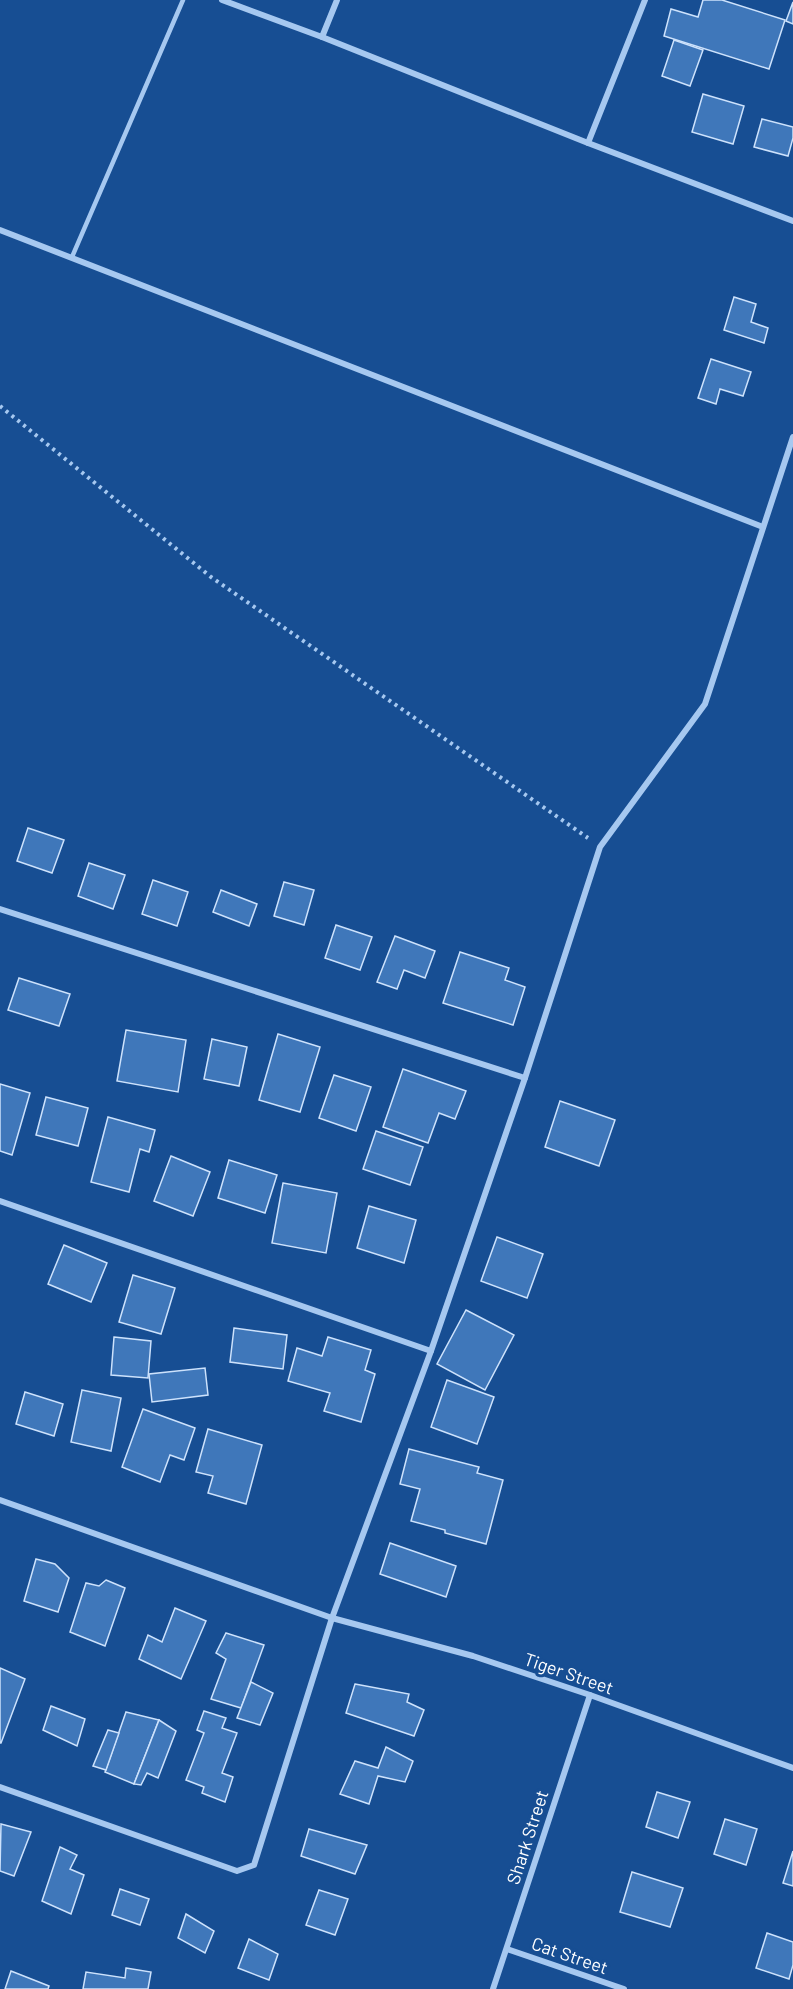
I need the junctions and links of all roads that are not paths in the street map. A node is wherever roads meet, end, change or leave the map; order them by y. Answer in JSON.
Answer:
{"nodes":[{"id":1,"x":183,"y":0,"type":"edge"},
{"id":2,"x":222,"y":0,"type":"edge"},
{"id":3,"x":337,"y":0,"type":"edge"},
{"id":4,"x":645,"y":0,"type":"edge"},
{"id":5,"x":322,"y":37,"type":"junction"},
{"id":6,"x":588,"y":143,"type":"junction"},
{"id":7,"x":793,"y":221,"type":"edge"},
{"id":8,"x":0,"y":230,"type":"edge"},
{"id":9,"x":72,"y":257,"type":"junction"},
{"id":10,"x":793,"y":437,"type":"edge"},
{"id":11,"x":763,"y":527,"type":"junction"},
{"id":12,"x":0,"y":909,"type":"edge"},
{"id":13,"x":525,"y":1078,"type":"junction"},
{"id":14,"x":0,"y":1201,"type":"edge"},
{"id":15,"x":430,"y":1351,"type":"junction"},
{"id":16,"x":0,"y":1500,"type":"edge"},
{"id":17,"x":332,"y":1618,"type":"junction"},
{"id":18,"x":590,"y":1695,"type":"junction"},
{"id":19,"x":793,"y":1768,"type":"edge"},
{"id":20,"x":0,"y":1787,"type":"edge"},
{"id":21,"x":507,"y":1949,"type":"junction"},
{"id":22,"x":493,"y":1989,"type":"edge"},
{"id":23,"x":624,"y":1989,"type":"edge"}],
"edges":[{"from":1,"to":9,"type":"lane"},
{"from":2,"to":5,"type":"street"},
{"from":3,"to":5,"type":"street"},
{"from":4,"to":6,"type":"street"},
{"from":5,"to":6,"type":"street"},
{"from":6,"to":7,"type":"street"},
{"from":8,"to":9,"type":"street"},
{"from":9,"to":11,"type":"street"},
{"from":10,"to":11,"type":"street"},
{"from":11,"to":13,"type":"street"},
{"from":12,"to":13,"type":"street"},
{"from":13,"to":15,"type":"street"},
{"from":14,"to":15,"type":"street"},
{"from":15,"to":17,"type":"street"},
{"from":16,"to":17,"type":"street","name":"Tiger Street"},
{"from":17,"to":18,"type":"street","name":"Tiger Street"},
{"from":17,"to":20,"type":"street"},
{"from":18,"to":19,"type":"street","name":"Tiger Street"},
{"from":18,"to":21,"type":"street","name":"Shark Street"},
{"from":21,"to":22,"type":"street","name":"Shark Street"},
{"from":21,"to":23,"type":"street","name":"Cat Street"}]}
